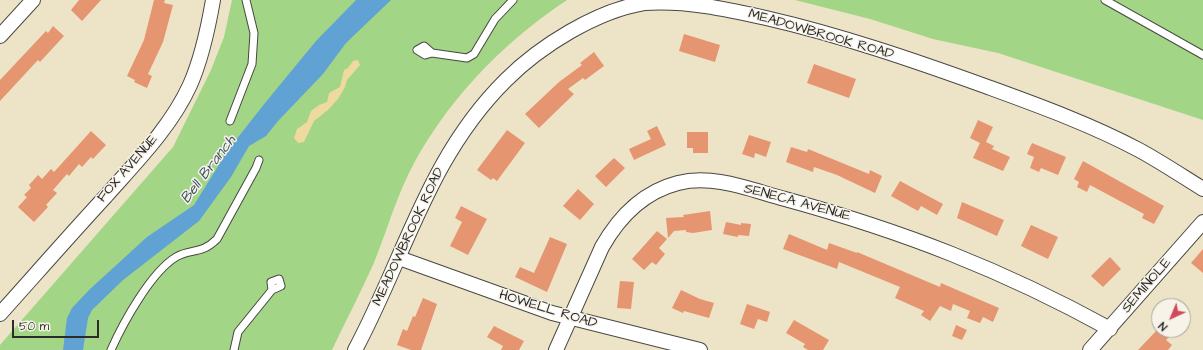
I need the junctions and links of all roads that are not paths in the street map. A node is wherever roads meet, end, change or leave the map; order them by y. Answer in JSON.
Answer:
{"nodes":[{"id":1,"x":33,"y":0,"type":"edge"},
{"id":2,"x":213,"y":0,"type":"edge"},
{"id":3,"x":246,"y":0,"type":"edge"},
{"id":4,"x":513,"y":0,"type":"edge"},
{"id":5,"x":1105,"y":0,"type":"edge"},
{"id":6,"x":0,"y":36,"type":"edge"},
{"id":7,"x":432,"y":52,"type":"dead end"},
{"id":8,"x":1203,"y":55,"type":"edge"},
{"id":9,"x":230,"y":121,"type":"dead end"},
{"id":10,"x":259,"y":160,"type":"dead end"},
{"id":11,"x":1203,"y":189,"type":"edge"},
{"id":12,"x":1203,"y":222,"type":"edge"},
{"id":13,"x":399,"y":258,"type":"junction"},
{"id":14,"x":272,"y":290,"type":"dead end"},
{"id":15,"x":0,"y":314,"type":"edge"},
{"id":16,"x":570,"y":319,"type":"junction"},
{"id":17,"x":1110,"y":329,"type":"junction"},
{"id":18,"x":111,"y":350,"type":"edge"},
{"id":19,"x":234,"y":350,"type":"edge"},
{"id":20,"x":355,"y":350,"type":"edge"},
{"id":21,"x":556,"y":350,"type":"edge"},
{"id":22,"x":700,"y":350,"type":"edge"},
{"id":23,"x":1090,"y":350,"type":"edge"}],
"edges":[{"from":1,"to":6,"type":"street"},
{"from":2,"to":15,"type":"street","name":"FOX AVENUE"},
{"from":3,"to":9,"type":"lane"},
{"from":4,"to":7,"type":"lane"},
{"from":5,"to":8,"type":"lane"},
{"from":10,"to":18,"type":"lane"},
{"from":11,"to":13,"type":"street","name":"MEADOWBROOK ROAD"},
{"from":12,"to":17,"type":"street","name":"SEMINOLE"},
{"from":13,"to":16,"type":"street","name":"HOWELL ROAD"},
{"from":13,"to":20,"type":"street","name":"MEADOWBROOK ROAD"},
{"from":14,"to":19,"type":"lane"},
{"from":16,"to":17,"type":"street","name":"SENECA AVENUE"},
{"from":16,"to":21,"type":"street","name":"SENECA AVENUE"},
{"from":16,"to":22,"type":"street","name":"HOWELL ROAD"},
{"from":17,"to":23,"type":"street","name":"SEMINOLE"}]}
